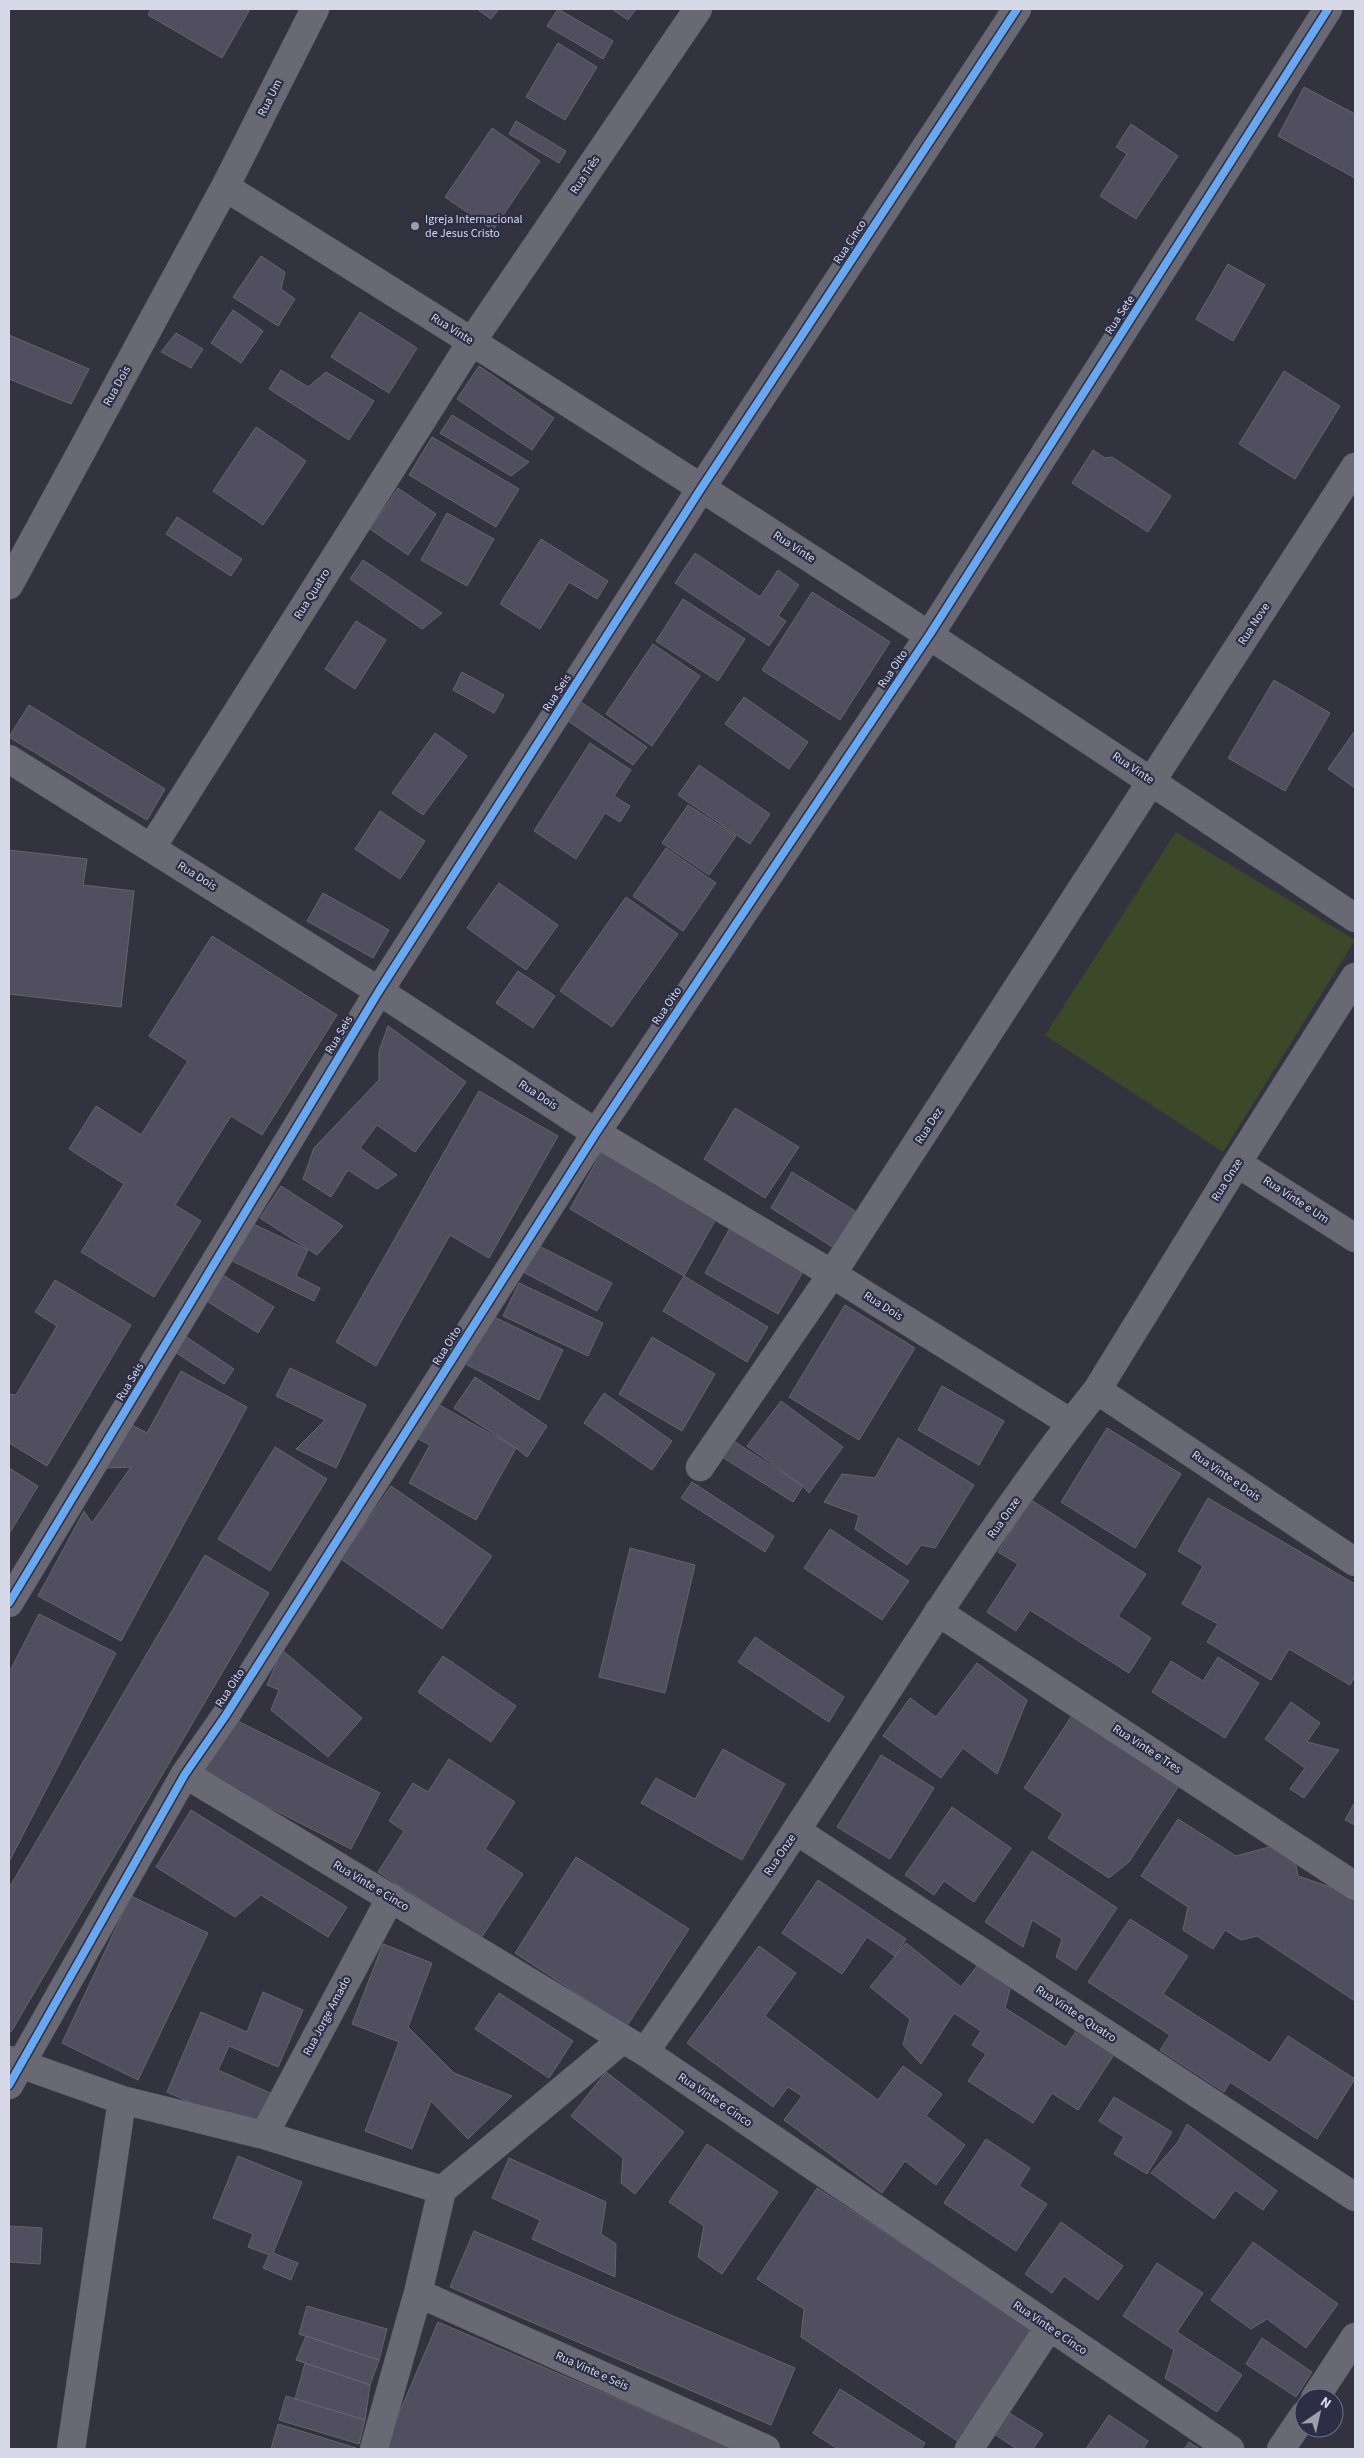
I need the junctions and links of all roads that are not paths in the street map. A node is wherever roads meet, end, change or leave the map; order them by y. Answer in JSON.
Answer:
{"nodes":[{"id":1,"x":315,"y":9,"type":"edge"},
{"id":2,"x":698,"y":9,"type":"edge"},
{"id":3,"x":1017,"y":9,"type":"edge"},
{"id":4,"x":1328,"y":9,"type":"edge"},
{"id":5,"x":225,"y":187,"type":"junction"},
{"id":6,"x":472,"y":341,"type":"junction"},
{"id":7,"x":1355,"y":467,"type":"edge"},
{"id":8,"x":702,"y":487,"type":"junction"},
{"id":9,"x":9,"y":584,"type":"edge"},
{"id":10,"x":930,"y":634,"type":"junction"},
{"id":11,"x":9,"y":759,"type":"edge"},
{"id":12,"x":1153,"y":782,"type":"junction"},
{"id":13,"x":152,"y":847,"type":"junction"},
{"id":14,"x":1355,"y":918,"type":"edge"},
{"id":15,"x":1355,"y":978,"type":"edge"},
{"id":16,"x":379,"y":991,"type":"junction"},
{"id":17,"x":596,"y":1133,"type":"junction"},
{"id":18,"x":1237,"y":1162,"type":"junction"},
{"id":19,"x":1355,"y":1238,"type":"edge"},
{"id":20,"x":832,"y":1274,"type":"junction"},
{"id":21,"x":1097,"y":1390,"type":"junction"},
{"id":22,"x":1071,"y":1423,"type":"junction"},
{"id":23,"x":700,"y":1467,"type":"dead end"},
{"id":24,"x":1355,"y":1562,"type":"edge"},
{"id":25,"x":9,"y":1603,"type":"edge"},
{"id":26,"x":938,"y":1612,"type":"junction"},
{"id":27,"x":184,"y":1774,"type":"junction"},
{"id":28,"x":796,"y":1831,"type":"junction"},
{"id":29,"x":1355,"y":1886,"type":"edge"},
{"id":30,"x":391,"y":1897,"type":"junction"},
{"id":31,"x":634,"y":2046,"type":"junction"},
{"id":32,"x":13,"y":2070,"type":"edge"},
{"id":33,"x":122,"y":2100,"type":"junction"},
{"id":34,"x":264,"y":2135,"type":"junction"},
{"id":35,"x":442,"y":2190,"type":"junction"},
{"id":36,"x":1355,"y":2197,"type":"edge"},
{"id":37,"x":418,"y":2293,"type":"junction"},
{"id":38,"x":1049,"y":2327,"type":"junction"},
{"id":39,"x":1355,"y":2337,"type":"edge"},
{"id":40,"x":1322,"y":2388,"type":"edge"},
{"id":41,"x":1294,"y":2429,"type":"edge"},
{"id":42,"x":71,"y":2449,"type":"edge"},
{"id":43,"x":374,"y":2449,"type":"edge"},
{"id":44,"x":766,"y":2449,"type":"edge"},
{"id":45,"x":969,"y":2449,"type":"edge"},
{"id":46,"x":1230,"y":2449,"type":"edge"},
{"id":47,"x":1281,"y":2449,"type":"edge"}],
"edges":[{"from":1,"to":5,"type":"street","name":"Rua Um"},
{"from":2,"to":6,"type":"street","name":"Rua Três"},
{"from":3,"to":8,"type":"street","name":"Rua Cinco"},
{"from":4,"to":10,"type":"street","name":"Rua Sete"},
{"from":5,"to":6,"type":"street","name":"Rua Vinte"},
{"from":5,"to":9,"type":"street","name":"Rua Dois"},
{"from":6,"to":8,"type":"street","name":"Rua Vinte"},
{"from":6,"to":13,"type":"street","name":"Rua Quatro"},
{"from":7,"to":12,"type":"street","name":"Rua Nove"},
{"from":8,"to":10,"type":"street","name":"Rua Vinte"},
{"from":8,"to":16,"type":"street","name":"Rua Seis"},
{"from":10,"to":12,"type":"street","name":"Rua Vinte"},
{"from":10,"to":17,"type":"street","name":"Rua Oito"},
{"from":11,"to":13,"type":"street","name":"Rua Dois"},
{"from":12,"to":14,"type":"street","name":"Rua Vinte"},
{"from":12,"to":20,"type":"street","name":"Rua Dez"},
{"from":13,"to":16,"type":"street","name":"Rua Dois"},
{"from":15,"to":18,"type":"street","name":"Rua Onze"},
{"from":16,"to":17,"type":"street","name":"Rua Dois"},
{"from":16,"to":25,"type":"street","name":"Rua Seis"},
{"from":17,"to":20,"type":"street","name":"Rua Dois"},
{"from":17,"to":27,"type":"street","name":"Rua Oito"},
{"from":18,"to":19,"type":"street","name":"Rua Vinte e Um"},
{"from":18,"to":21,"type":"street","name":"Rua Onze"},
{"from":20,"to":22,"type":"street","name":"Rua Dois"},
{"from":20,"to":23,"type":"street","name":"Rua Dez"},
{"from":21,"to":22,"type":"street","name":"Rua Onze"},
{"from":21,"to":24,"type":"street","name":"Rua Vinte e Dois"},
{"from":22,"to":26,"type":"street","name":"Rua Onze"},
{"from":26,"to":28,"type":"street","name":"Rua Onze"},
{"from":26,"to":29,"type":"street","name":"Rua Vinte e Tres"},
{"from":27,"to":30,"type":"street","name":"Rua Vinte e Cinco"},
{"from":27,"to":32,"type":"street","name":"Rua Oito"},
{"from":28,"to":31,"type":"street","name":"Rua Onze"},
{"from":28,"to":36,"type":"street","name":"Rua Vinte e Quatro"},
{"from":30,"to":31,"type":"street","name":"Rua Vinte e Cinco"},
{"from":30,"to":34,"type":"street","name":"Rua Jorge Amado"},
{"from":31,"to":35,"type":"street","name":"Rua Onze"},
{"from":31,"to":38,"type":"street","name":"Rua Vinte e Cinco"},
{"from":32,"to":33,"type":"street"},
{"from":33,"to":34,"type":"street"},
{"from":33,"to":42,"type":"street"},
{"from":34,"to":35,"type":"street"},
{"from":35,"to":37,"type":"street"},
{"from":37,"to":43,"type":"street"},
{"from":37,"to":44,"type":"street","name":"Rua Vinte e Seis"},
{"from":38,"to":45,"type":"street"},
{"from":38,"to":46,"type":"street","name":"Rua Vinte e Cinco"},
{"from":39,"to":40,"type":"street"},
{"from":41,"to":47,"type":"street"}]}
